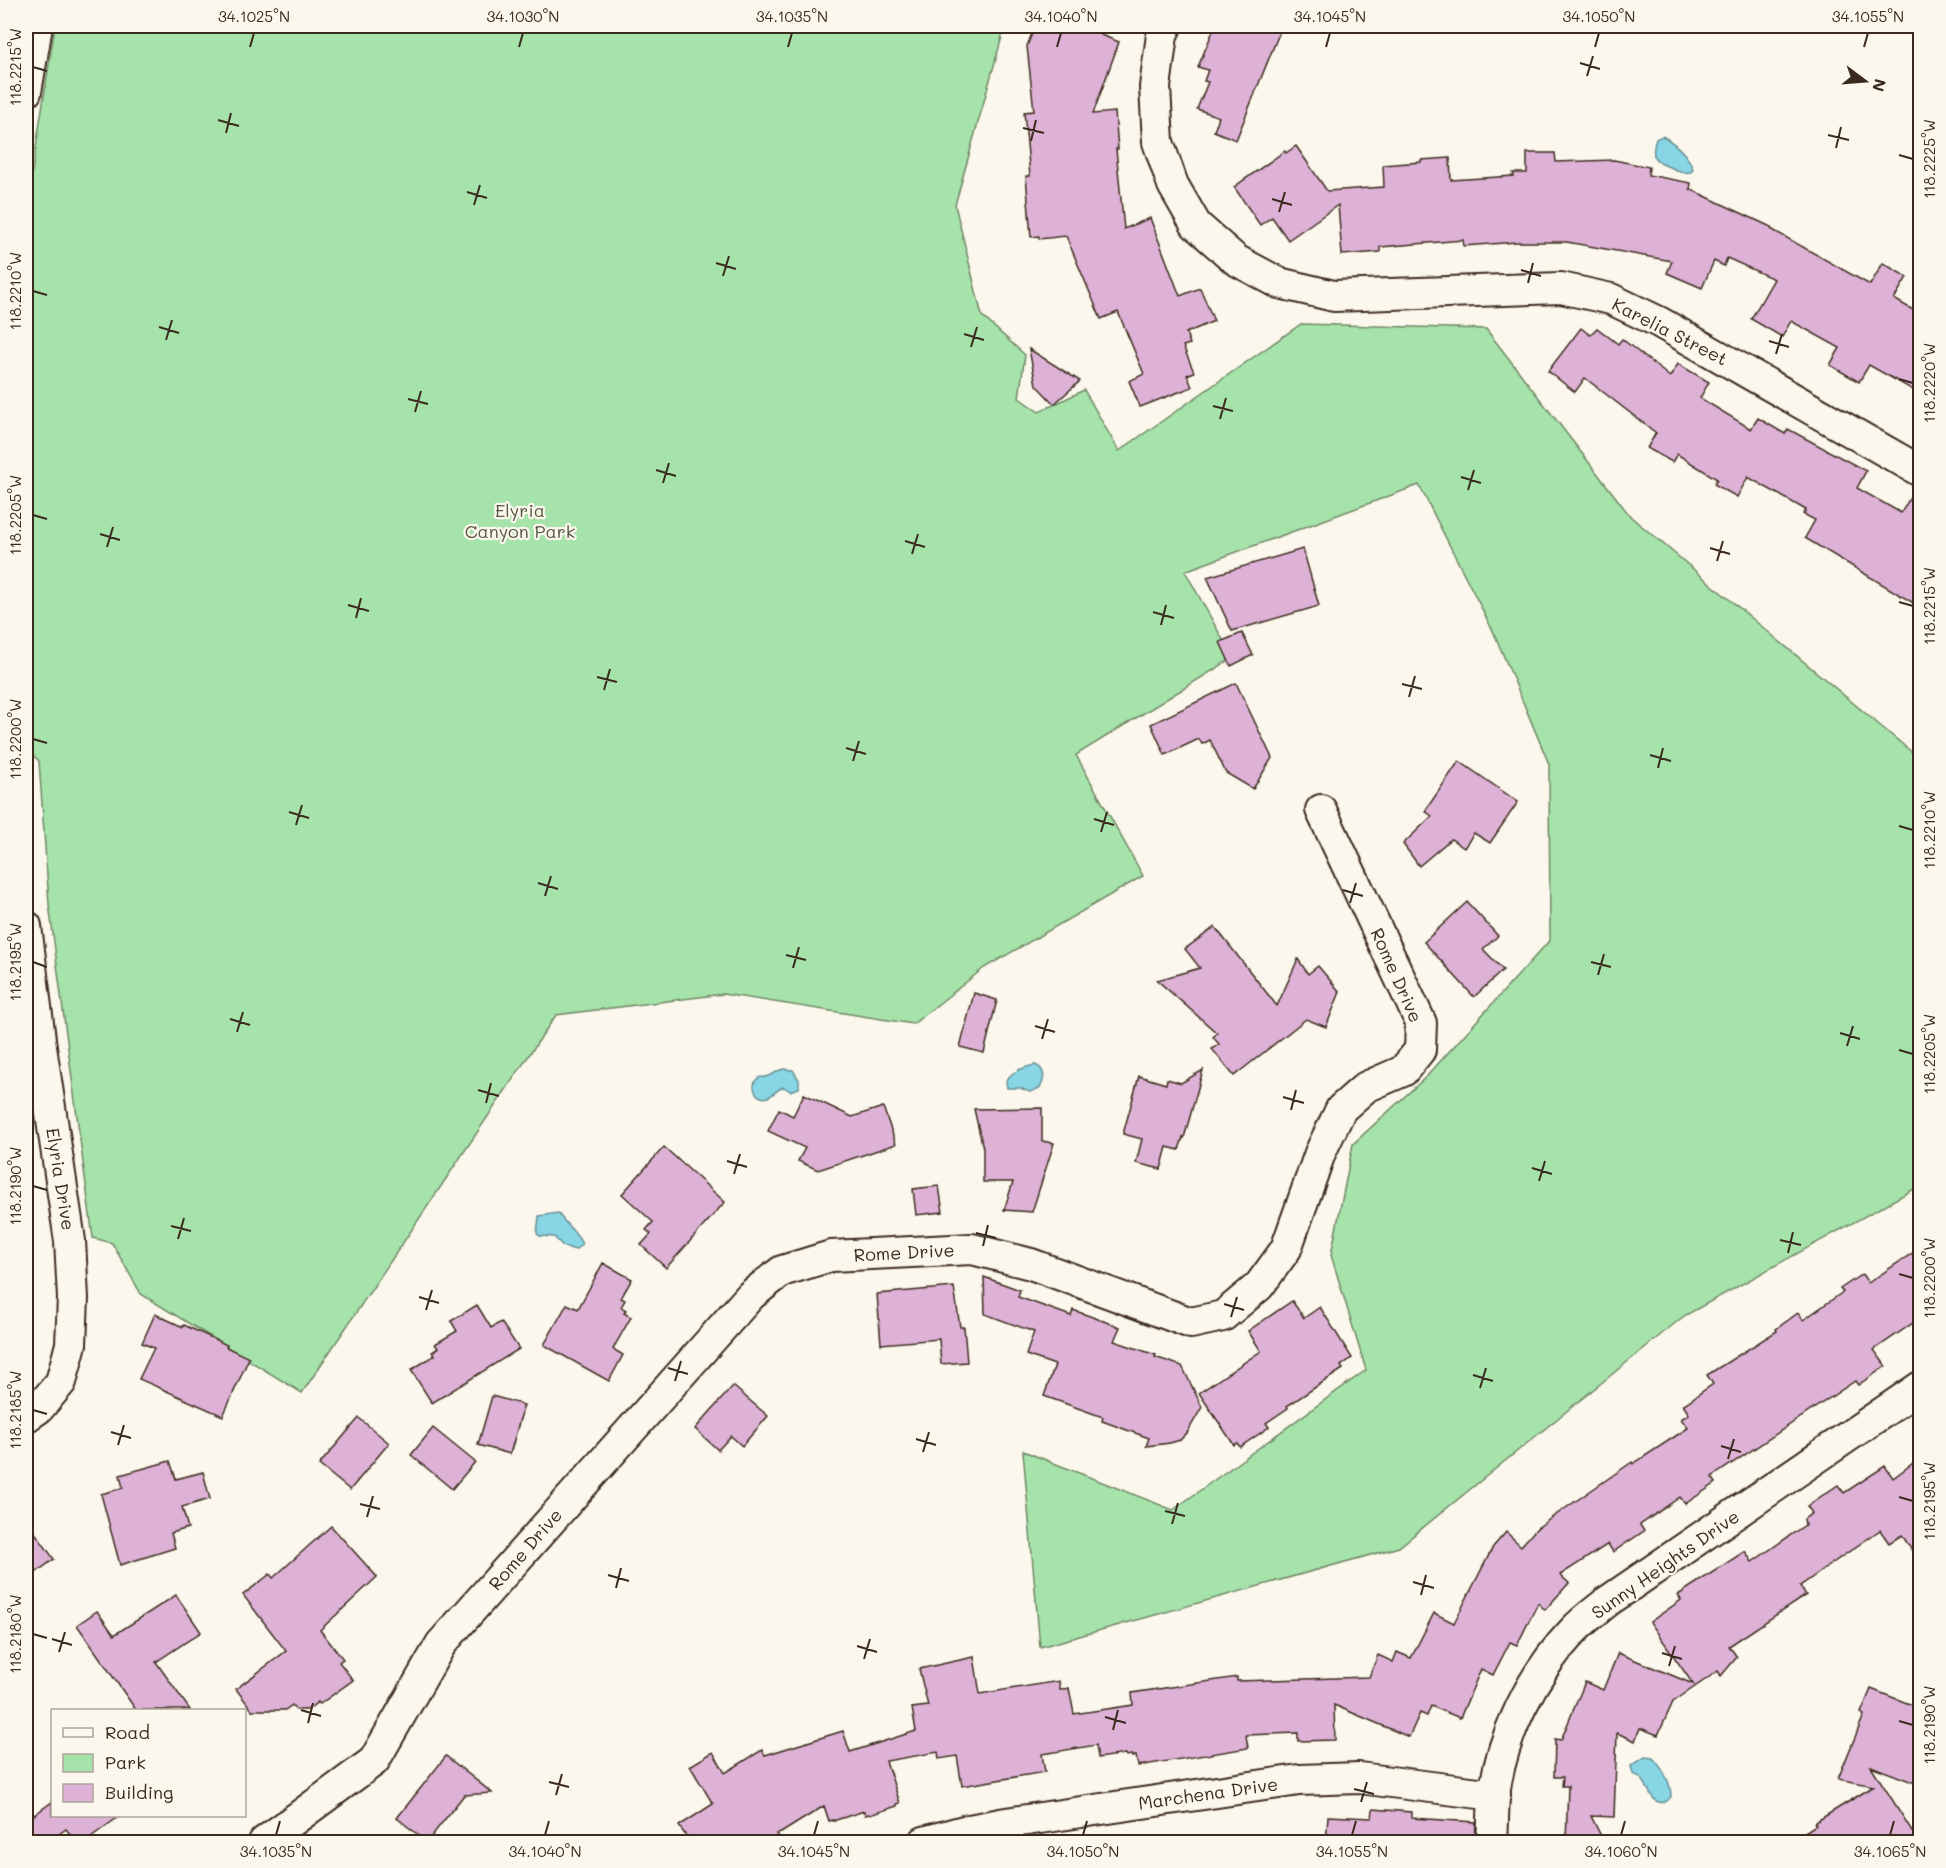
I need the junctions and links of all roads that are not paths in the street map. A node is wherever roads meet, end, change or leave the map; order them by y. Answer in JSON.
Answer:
{"nodes":[{"id":1,"x":37,"y":26,"type":"edge"},
{"id":2,"x":1166,"y":26,"type":"edge"},
{"id":3,"x":26,"y":92,"type":"edge"},
{"id":4,"x":1920,"y":471,"type":"edge"},
{"id":5,"x":1321,"y":810,"type":"dead end"},
{"id":6,"x":26,"y":926,"type":"edge"},
{"id":7,"x":1920,"y":1387,"type":"edge"},
{"id":8,"x":26,"y":1417,"type":"edge"},
{"id":9,"x":1495,"y":1795,"type":"junction"},
{"id":10,"x":264,"y":1842,"type":"edge"},
{"id":11,"x":924,"y":1842,"type":"edge"},
{"id":12,"x":1492,"y":1842,"type":"edge"}],
"edges":[{"from":1,"to":3,"type":"street"},
{"from":2,"to":4,"type":"street","name":"Karelia Street"},
{"from":5,"to":10,"type":"street","name":"Rome Drive"},
{"from":6,"to":8,"type":"street","name":"Elyria Drive"},
{"from":7,"to":9,"type":"street","name":"Sunny Heights Drive"},
{"from":9,"to":11,"type":"street","name":"Marchena Drive"},
{"from":9,"to":12,"type":"street","name":"Sunny Heights Drive"}]}
